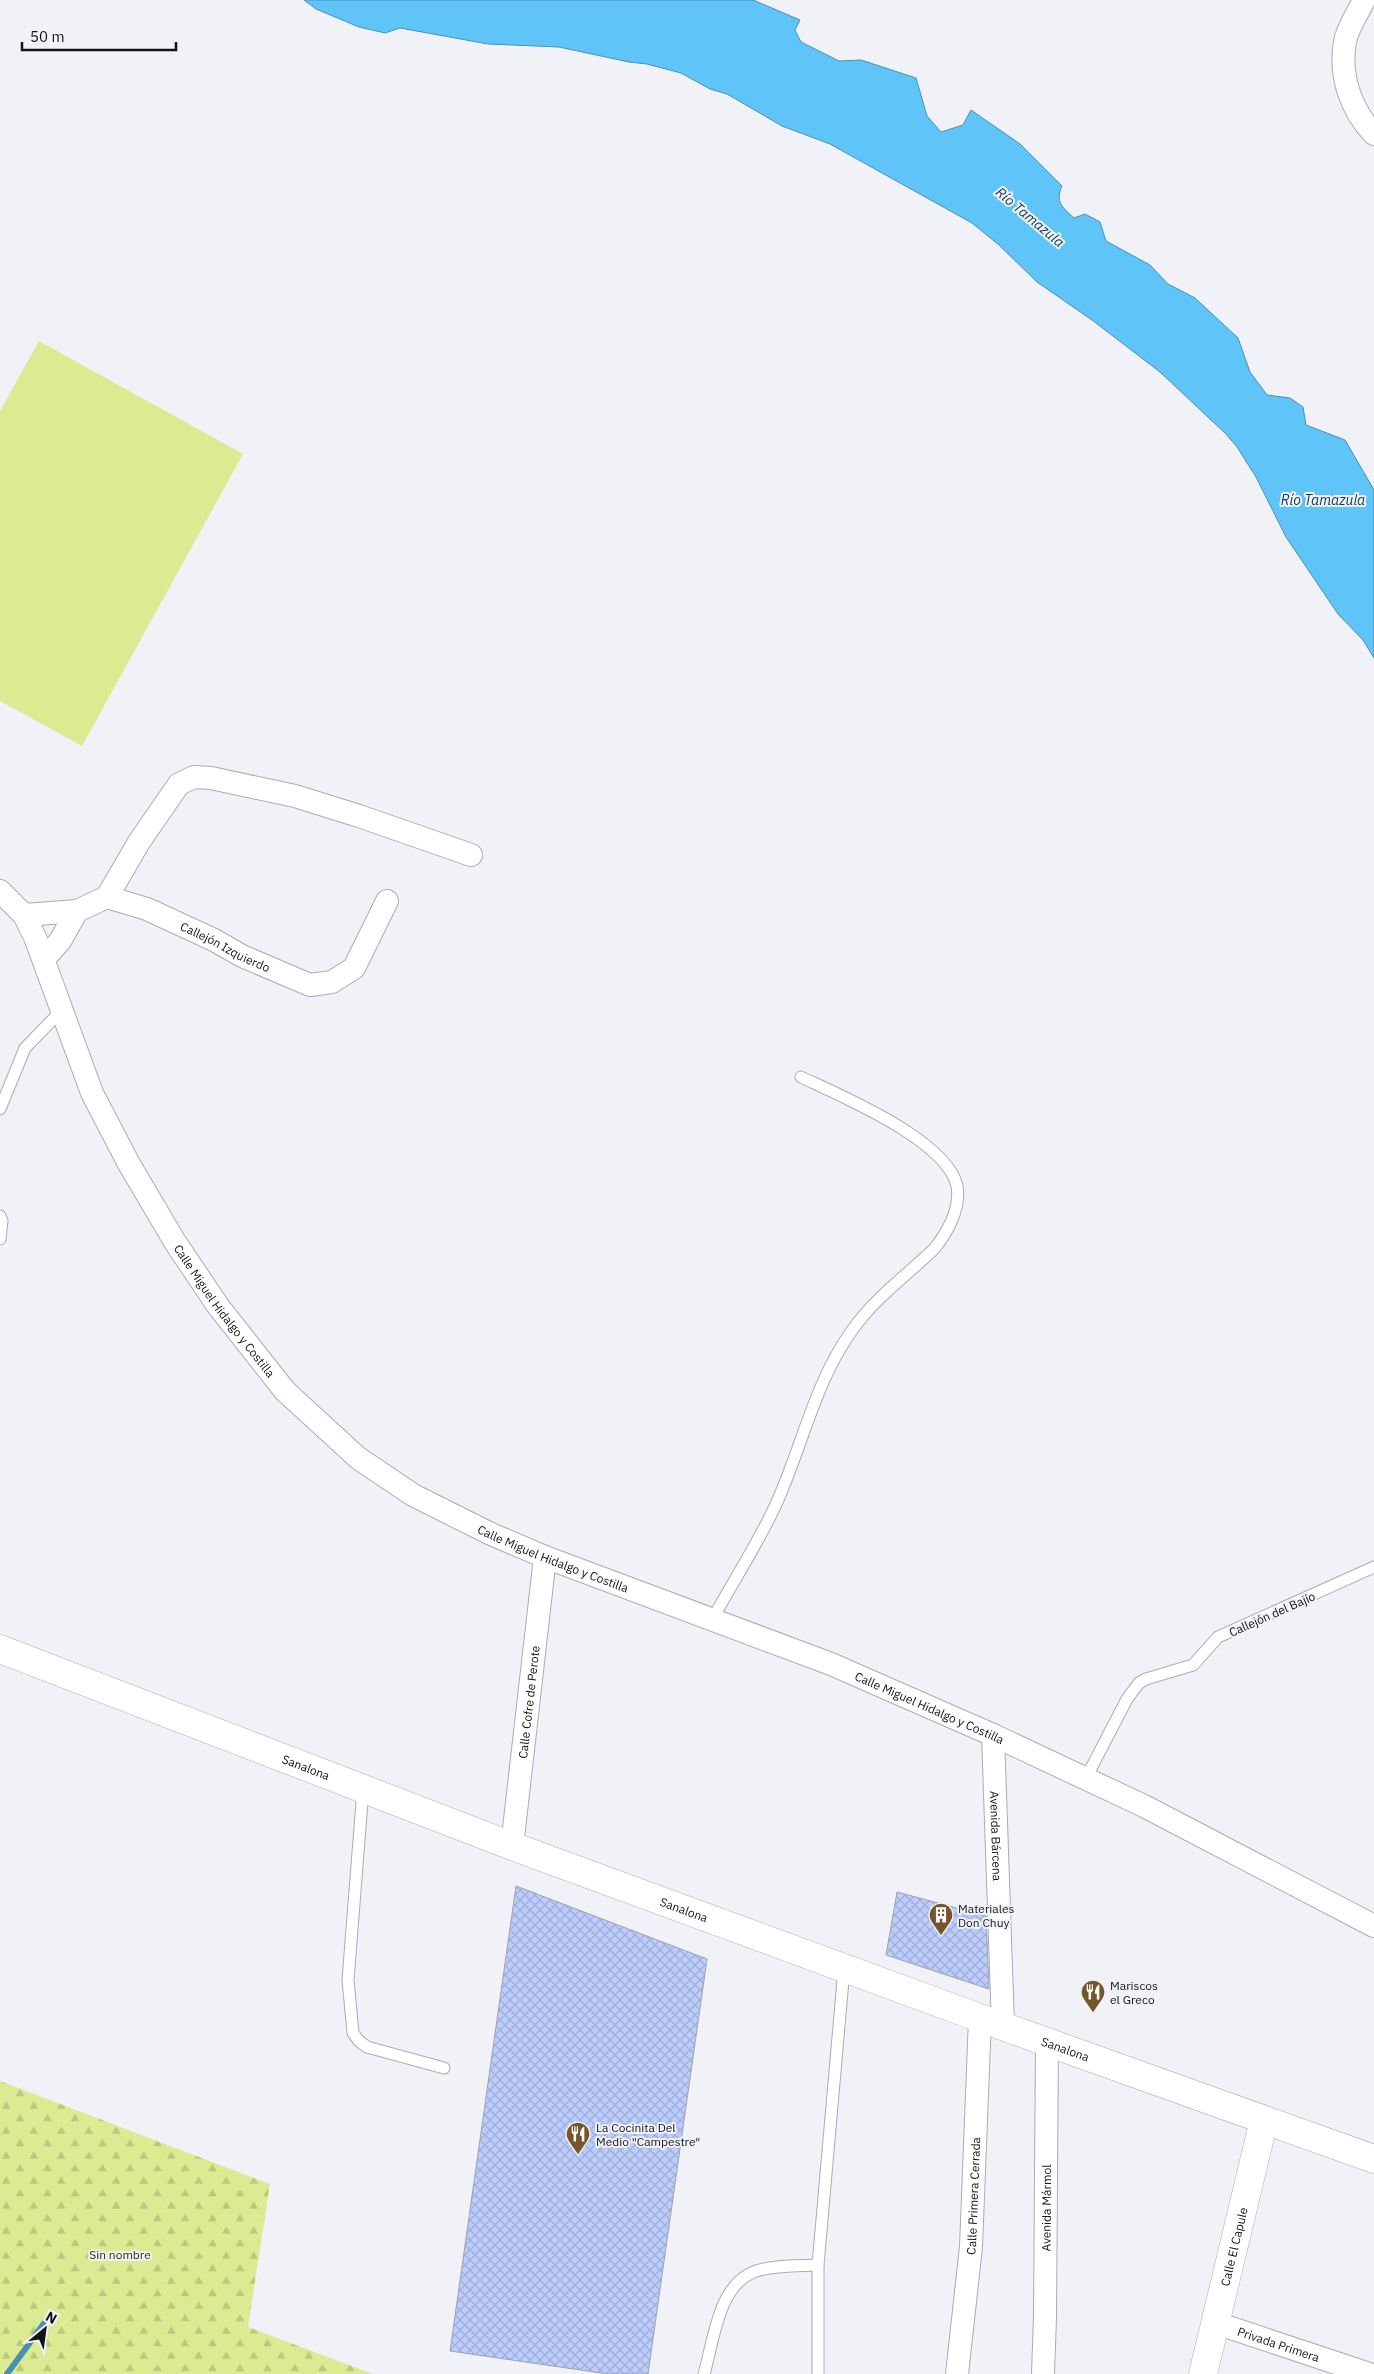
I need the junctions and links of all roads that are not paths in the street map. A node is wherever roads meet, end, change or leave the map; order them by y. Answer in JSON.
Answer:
{"nodes":[{"id":1,"x":1364,"y":0,"type":"edge"},
{"id":2,"x":1374,"y":134,"type":"edge"},
{"id":3,"x":470,"y":855,"type":"dead end"},
{"id":4,"x":0,"y":891,"type":"edge"},
{"id":5,"x":107,"y":897,"type":"junction"},
{"id":6,"x":387,"y":901,"type":"dead end"},
{"id":7,"x":77,"y":911,"type":"junction"},
{"id":8,"x":24,"y":915,"type":"junction"},
{"id":9,"x":44,"y":958,"type":"junction"},
{"id":10,"x":61,"y":1011,"type":"junction"},
{"id":11,"x":801,"y":1077,"type":"dead end"},
{"id":12,"x":0,"y":1109,"type":"edge"},
{"id":13,"x":0,"y":1216,"type":"edge"},
{"id":14,"x":0,"y":1239,"type":"edge"},
{"id":15,"x":545,"y":1557,"type":"junction"},
{"id":16,"x":1374,"y":1567,"type":"edge"},
{"id":17,"x":713,"y":1618,"type":"junction"},
{"id":18,"x":0,"y":1649,"type":"edge"},
{"id":19,"x":993,"y":1735,"type":"junction"},
{"id":20,"x":1086,"y":1778,"type":"junction"},
{"id":21,"x":363,"y":1789,"type":"junction"},
{"id":22,"x":512,"y":1846,"type":"junction"},
{"id":23,"x":1374,"y":1926,"type":"edge"},
{"id":24,"x":844,"y":1969,"type":"junction"},
{"id":25,"x":992,"y":2022,"type":"junction"},
{"id":26,"x":1047,"y":2042,"type":"junction"},
{"id":27,"x":444,"y":2068,"type":"dead end"},
{"id":28,"x":1264,"y":2120,"type":"junction"},
{"id":29,"x":1374,"y":2159,"type":"edge"},
{"id":30,"x":818,"y":2265,"type":"junction"},
{"id":31,"x":1216,"y":2323,"type":"junction"},
{"id":32,"x":704,"y":2374,"type":"edge"},
{"id":33,"x":818,"y":2374,"type":"edge"},
{"id":34,"x":957,"y":2374,"type":"edge"},
{"id":35,"x":1043,"y":2374,"type":"edge"},
{"id":36,"x":1203,"y":2374,"type":"edge"},
{"id":37,"x":1369,"y":2374,"type":"edge"}],
"edges":[{"from":1,"to":2,"type":"street"},
{"from":3,"to":5,"type":"street"},
{"from":4,"to":8,"type":"street","name":"Calle Miguel Hidalgo y Costilla"},
{"from":5,"to":6,"type":"street","name":"Callejón Izquierdo"},
{"from":5,"to":7,"type":"street"},
{"from":7,"to":8,"type":"street"},
{"from":7,"to":9,"type":"street"},
{"from":8,"to":9,"type":"street","name":"Calle Miguel Hidalgo y Costilla"},
{"from":9,"to":10,"type":"street","name":"Calle Miguel Hidalgo y Costilla"},
{"from":10,"to":12,"type":"lane"},
{"from":10,"to":15,"type":"street","name":"Calle Miguel Hidalgo y Costilla"},
{"from":11,"to":17,"type":"lane"},
{"from":13,"to":14,"type":"lane"},
{"from":15,"to":17,"type":"street","name":"Calle Miguel Hidalgo y Costilla"},
{"from":15,"to":22,"type":"street","name":"Calle Cofre de Perote"},
{"from":16,"to":20,"type":"lane","name":"Callejón del Bajío"},
{"from":17,"to":19,"type":"street","name":"Calle Miguel Hidalgo y Costilla"},
{"from":18,"to":21,"type":"main road","name":"Sanalona"},
{"from":19,"to":20,"type":"street","name":"Calle Miguel Hidalgo y Costilla"},
{"from":19,"to":25,"type":"street","name":"Avenida Bárcena"},
{"from":20,"to":23,"type":"street","name":"Calle Miguel Hidalgo y Costilla"},
{"from":21,"to":22,"type":"main road","name":"Sanalona"},
{"from":21,"to":27,"type":"lane"},
{"from":22,"to":24,"type":"main road","name":"Sanalona"},
{"from":24,"to":25,"type":"main road","name":"Sanalona"},
{"from":24,"to":30,"type":"lane"},
{"from":25,"to":26,"type":"main road","name":"Sanalona"},
{"from":25,"to":34,"type":"street","name":"Calle Primera Cerrada"},
{"from":26,"to":28,"type":"main road","name":"Sanalona"},
{"from":26,"to":35,"type":"street","name":"Avenida Mármol"},
{"from":28,"to":29,"type":"main road","name":"Sanalona"},
{"from":28,"to":31,"type":"main road","name":"Calle El Capule"},
{"from":30,"to":32,"type":"lane"},
{"from":30,"to":33,"type":"lane"},
{"from":31,"to":36,"type":"main road","name":"Calle El Capule"},
{"from":31,"to":37,"type":"street","name":"Privada Primera"}]}
